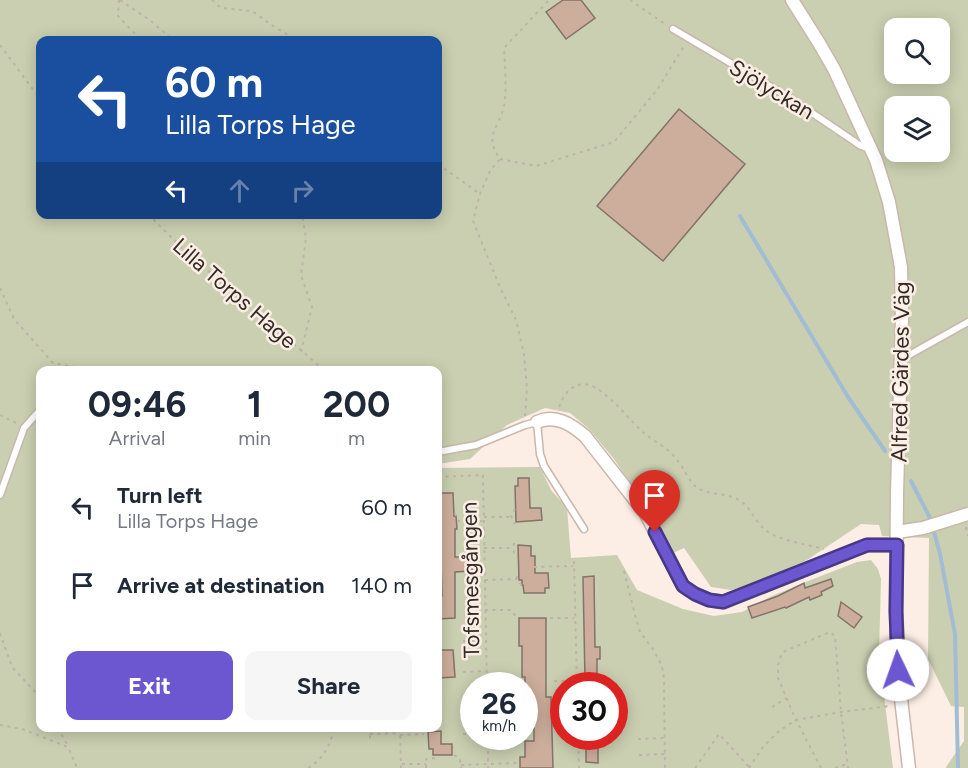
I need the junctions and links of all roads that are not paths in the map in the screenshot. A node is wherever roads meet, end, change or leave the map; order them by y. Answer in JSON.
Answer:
{"nodes":[{"id":1,"x":792,"y":0,"type":"edge"},
{"id":2,"x":673,"y":29,"type":"road end"},
{"id":3,"x":871,"y":147,"type":"junction"},
{"id":4,"x":968,"y":322,"type":"edge"},
{"id":5,"x":902,"y":359,"type":"junction"},
{"id":6,"x":36,"y":414,"type":"edge"},
{"id":7,"x":531,"y":423,"type":"junction"},
{"id":8,"x":442,"y":451,"type":"edge"},
{"id":9,"x":0,"y":495,"type":"edge"},
{"id":10,"x":968,"y":514,"type":"edge"},
{"id":11,"x":584,"y":529,"type":"dead end"},
{"id":12,"x":897,"y":532,"type":"junction"},
{"id":13,"x":897,"y":545,"type":"junction"},
{"id":14,"x":909,"y":768,"type":"edge"}],
"edges":[{"from":1,"to":3,"type":"street","name":"Alfred Gärdes Väg"},
{"from":2,"to":3,"type":"lane","name":"Sjölyckan"},
{"from":3,"to":5,"type":"street","name":"Alfred Gärdes Väg"},
{"from":4,"to":5,"type":"lane"},
{"from":5,"to":12,"type":"street","name":"Alfred Gärdes Väg"},
{"from":6,"to":9,"type":"lane"},
{"from":7,"to":8,"type":"lane"},
{"from":7,"to":11,"type":"lane"},
{"from":7,"to":13,"type":"street"},
{"from":10,"to":12,"type":"street"},
{"from":12,"to":13,"type":"street","name":"Alfred Gärdes Väg"},
{"from":13,"to":14,"type":"street","name":"Alfred Gärdes Väg"}]}
